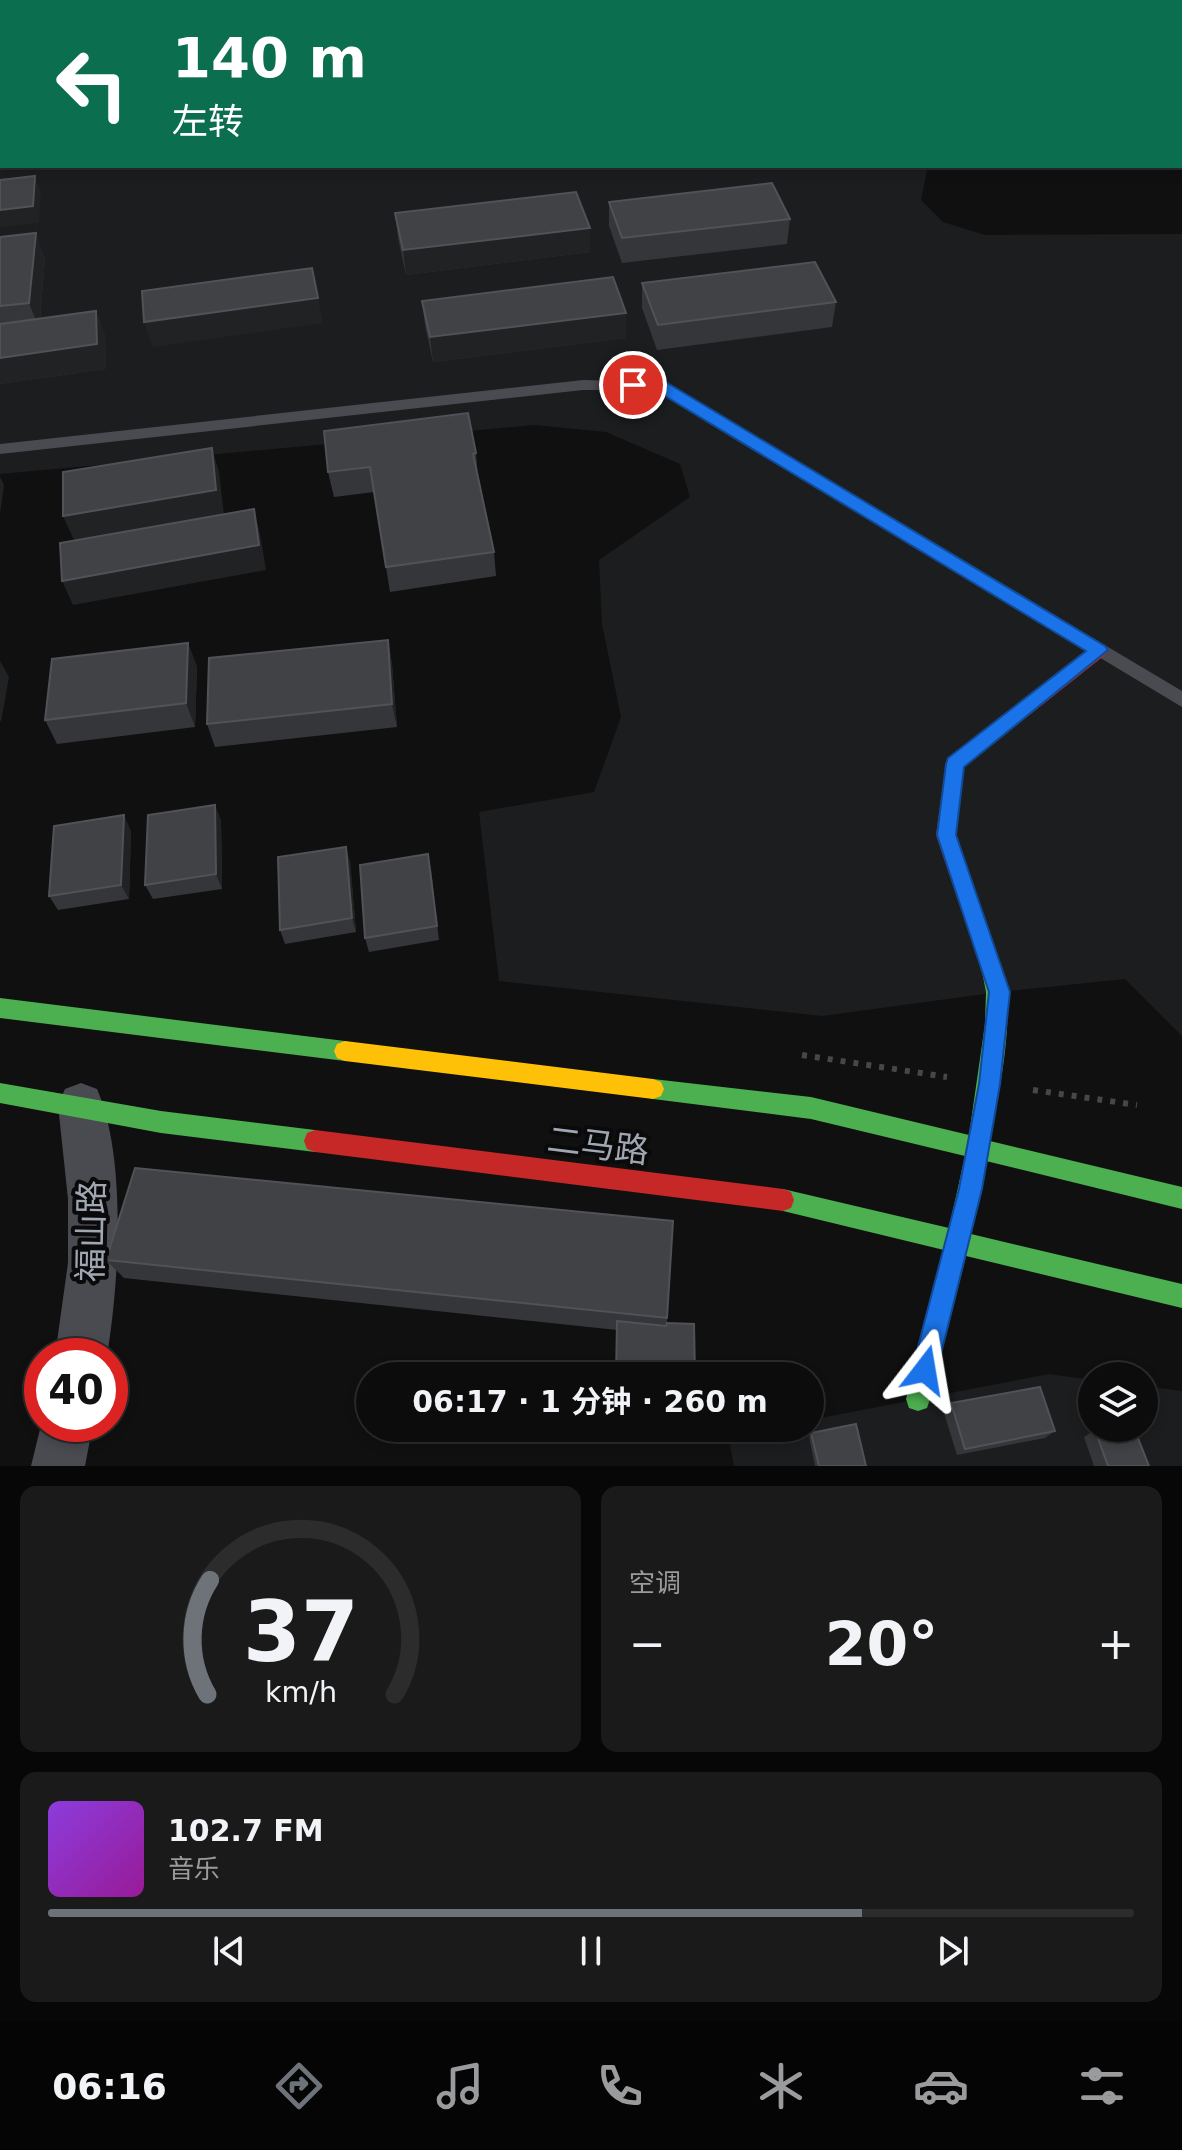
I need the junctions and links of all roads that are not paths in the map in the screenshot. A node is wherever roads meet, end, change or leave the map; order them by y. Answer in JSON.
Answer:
{"nodes":[{"id":1,"x":0,"y":449,"type":"edge"},
{"id":2,"x":1099,"y":650,"type":"junction"},
{"id":3,"x":1182,"y":700,"type":"edge"},
{"id":4,"x":0,"y":1008,"type":"edge"},
{"id":5,"x":0,"y":1093,"type":"edge"},
{"id":6,"x":81,"y":1105,"type":"junction"},
{"id":7,"x":978,"y":1148,"type":"junction"},
{"id":8,"x":1182,"y":1198,"type":"edge"},
{"id":9,"x":957,"y":1241,"type":"junction"},
{"id":10,"x":1182,"y":1296,"type":"edge"},
{"id":11,"x":85,"y":1338,"type":"edge"},
{"id":12,"x":918,"y":1399,"type":"dead end"},
{"id":13,"x":63,"y":1442,"type":"edge"},
{"id":14,"x":58,"y":1466,"type":"edge"}],
"edges":[{"from":1,"to":2,"type":"lane"},
{"from":2,"to":3,"type":"lane"},
{"from":2,"to":7,"type":"main road"},
{"from":4,"to":7,"type":"main road"},
{"from":5,"to":6,"type":"main road","name":"二马路"},
{"from":6,"to":9,"type":"main road","name":"二马路"},
{"from":6,"to":11,"type":"street","name":"福山路"},
{"from":7,"to":8,"type":"main road"},
{"from":7,"to":9,"type":"main road"},
{"from":9,"to":10,"type":"main road","name":"二马路"},
{"from":9,"to":12,"type":"main road"},
{"from":13,"to":14,"type":"street"}]}
